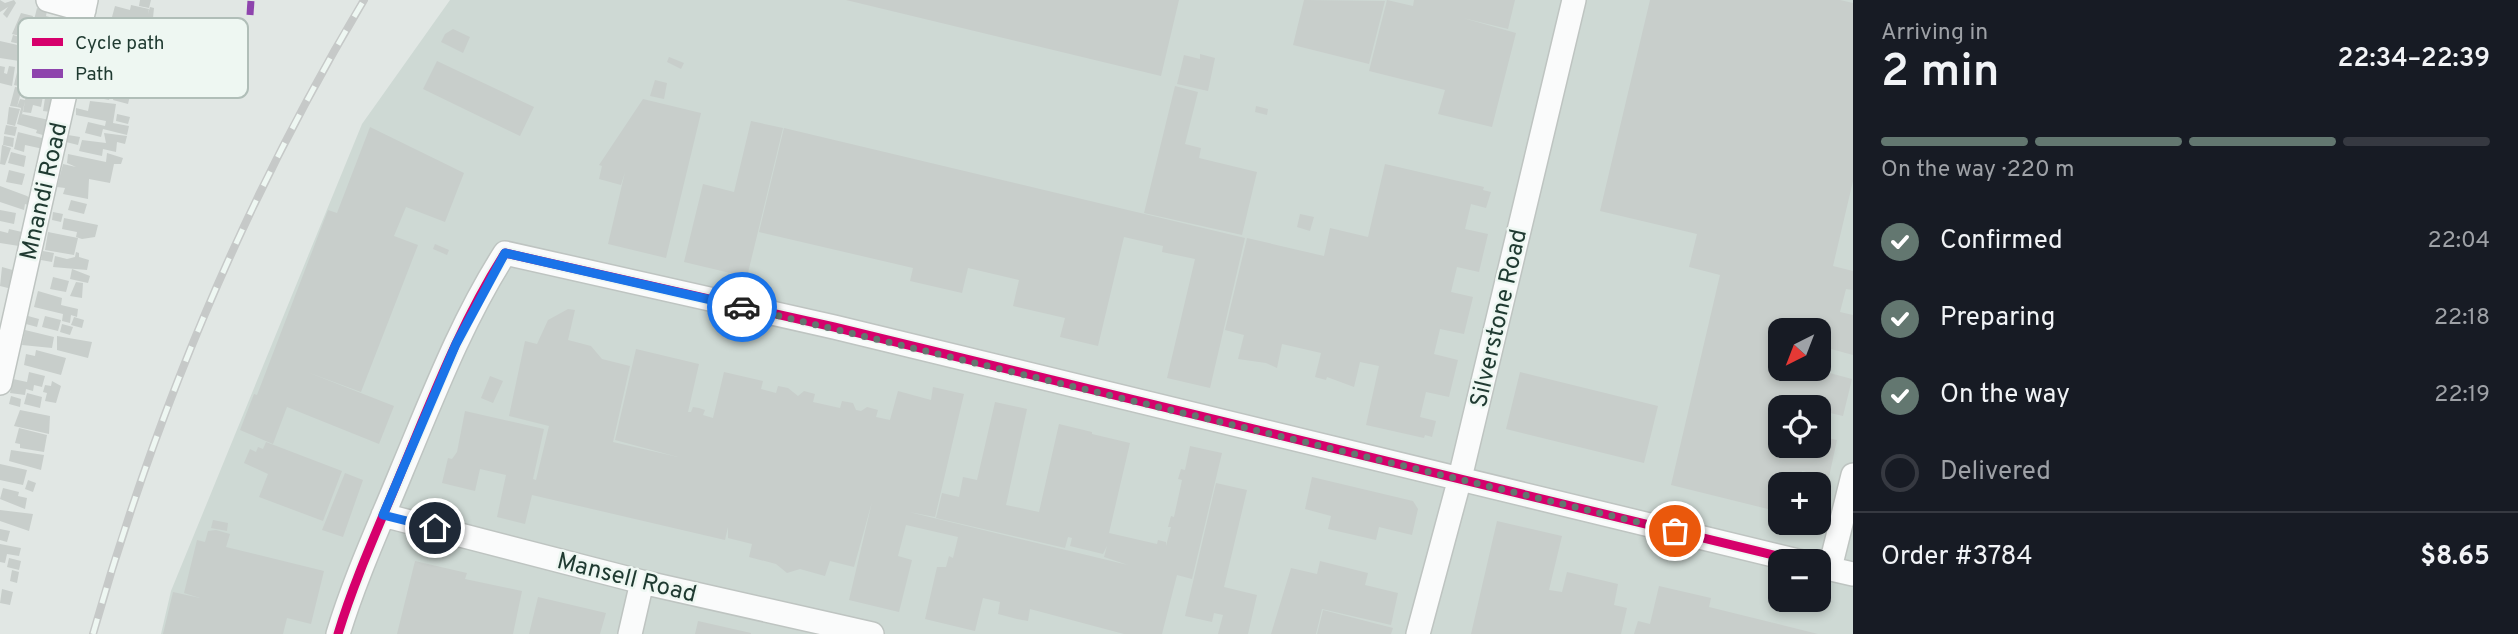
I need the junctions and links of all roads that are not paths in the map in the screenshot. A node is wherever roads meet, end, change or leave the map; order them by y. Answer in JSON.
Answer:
{"nodes":[{"id":1,"x":48,"y":0,"type":"edge"},
{"id":2,"x":1574,"y":0,"type":"edge"},
{"id":3,"x":85,"y":5,"type":"edge"},
{"id":4,"x":62,"y":98,"type":"edge"},
{"id":5,"x":7,"y":318,"type":"edge"},
{"id":6,"x":0,"y":383,"type":"edge"},
{"id":7,"x":1853,"y":475,"type":"edge"},
{"id":8,"x":1460,"y":478,"type":"junction"},
{"id":9,"x":383,"y":515,"type":"junction"},
{"id":10,"x":1830,"y":549,"type":"edge"},
{"id":11,"x":1768,"y":554,"type":"edge"},
{"id":12,"x":1831,"y":569,"type":"edge"},
{"id":13,"x":1853,"y":574,"type":"edge"},
{"id":14,"x":642,"y":582,"type":"junction"},
{"id":15,"x":338,"y":634,"type":"edge"},
{"id":16,"x":630,"y":634,"type":"edge"},
{"id":17,"x":872,"y":634,"type":"edge"},
{"id":18,"x":1418,"y":634,"type":"edge"}],
"edges":[{"from":1,"to":3,"type":"street"},
{"from":2,"to":8,"type":"street","name":"Silverstone Road"},
{"from":4,"to":5,"type":"street","name":"Mnandi Road"},
{"from":5,"to":6,"type":"street","name":"Mnandi Road"},
{"from":7,"to":10,"type":"street"},
{"from":8,"to":9,"type":"street"},
{"from":8,"to":11,"type":"street"},
{"from":8,"to":18,"type":"street","name":"Silverstone Road"},
{"from":9,"to":14,"type":"street","name":"Mansell Road"},
{"from":9,"to":15,"type":"street"},
{"from":12,"to":13,"type":"street"},
{"from":14,"to":16,"type":"street"},
{"from":14,"to":17,"type":"street","name":"Mansell Road"}]}
